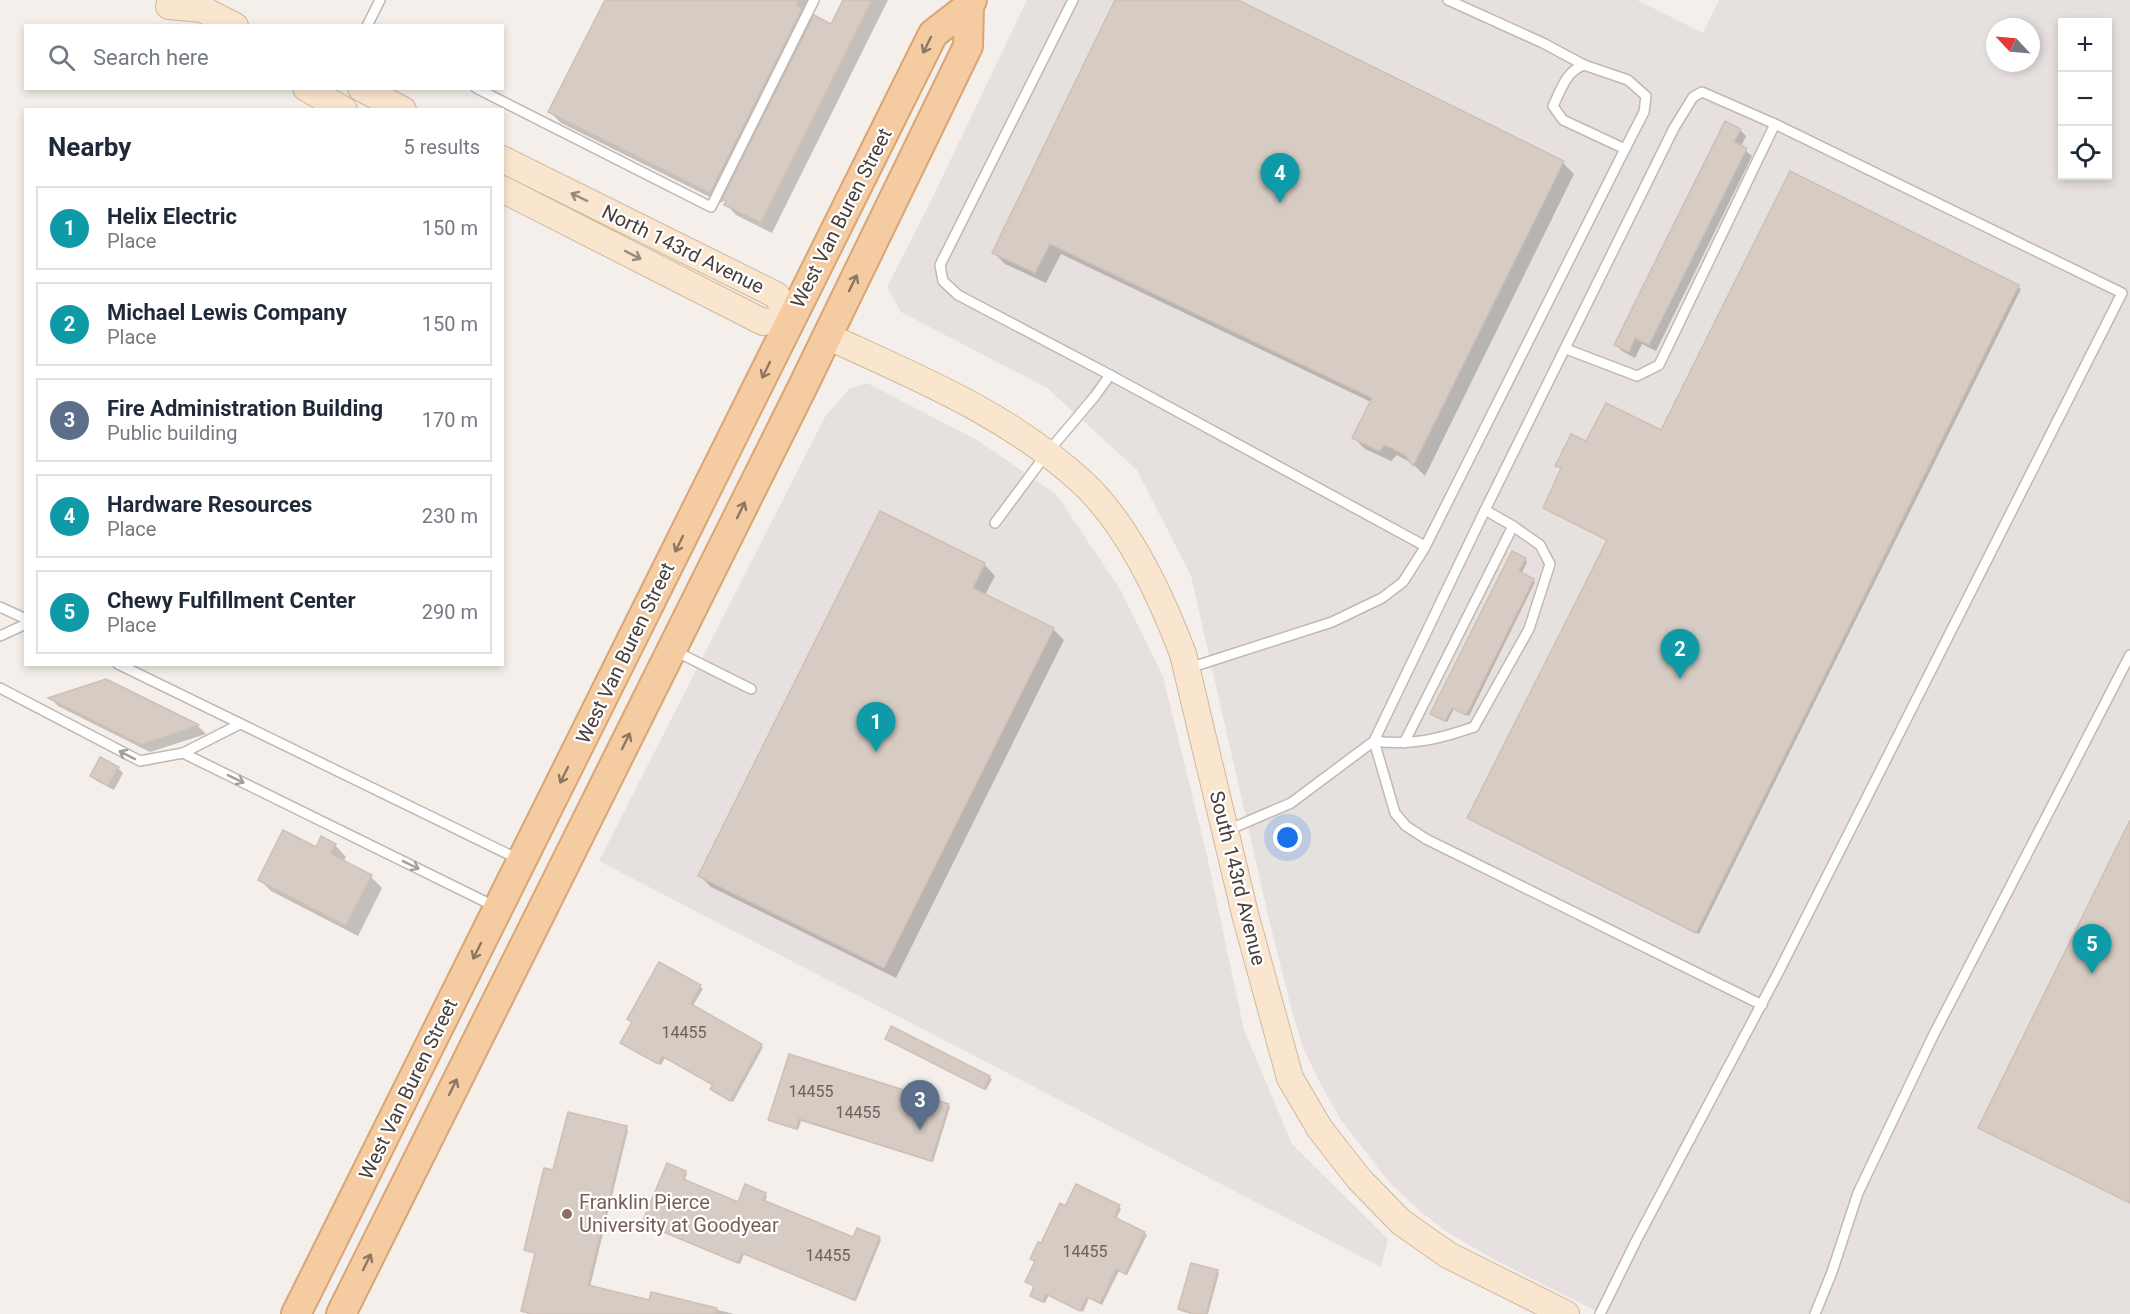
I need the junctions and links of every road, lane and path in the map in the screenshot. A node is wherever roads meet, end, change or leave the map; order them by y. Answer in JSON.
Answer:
{"nodes":[{"id":1,"x":380,"y":0,"type":"edge"},
{"id":2,"x":814,"y":0,"type":"edge"},
{"id":3,"x":1073,"y":0,"type":"edge"},
{"id":4,"x":1448,"y":0,"type":"edge"},
{"id":5,"x":163,"y":3,"type":"edge"},
{"id":6,"x":971,"y":3,"type":"edge"},
{"id":7,"x":189,"y":24,"type":"edge"},
{"id":8,"x":231,"y":24,"type":"edge"},
{"id":9,"x":368,"y":24,"type":"edge"},
{"id":10,"x":1584,"y":64,"type":"junction"},
{"id":11,"x":309,"y":90,"type":"edge"},
{"id":12,"x":365,"y":90,"type":"edge"},
{"id":13,"x":480,"y":90,"type":"edge"},
{"id":14,"x":341,"y":108,"type":"edge"},
{"id":15,"x":399,"y":108,"type":"edge"},
{"id":16,"x":1775,"y":124,"type":"junction"},
{"id":17,"x":1625,"y":149,"type":"junction"},
{"id":18,"x":504,"y":160,"type":"edge"},
{"id":19,"x":504,"y":190,"type":"edge"},
{"id":20,"x":792,"y":317,"type":"junction"},
{"id":21,"x":828,"y":336,"type":"junction"},
{"id":22,"x":1566,"y":349,"type":"junction"},
{"id":23,"x":1110,"y":375,"type":"junction"},
{"id":24,"x":1047,"y":453,"type":"junction"},
{"id":25,"x":1485,"y":510,"type":"junction"},
{"id":26,"x":994,"y":523,"type":"dead end"},
{"id":27,"x":1513,"y":526,"type":"junction"},
{"id":28,"x":1425,"y":546,"type":"junction"},
{"id":29,"x":0,"y":607,"type":"edge"},
{"id":30,"x":24,"y":618,"type":"edge"},
{"id":31,"x":24,"y":625,"type":"edge"},
{"id":32,"x":0,"y":636,"type":"edge"},
{"id":33,"x":672,"y":649,"type":"junction"},
{"id":34,"x":2130,"y":655,"type":"edge"},
{"id":35,"x":122,"y":666,"type":"edge"},
{"id":36,"x":1187,"y":669,"type":"junction"},
{"id":37,"x":0,"y":688,"type":"edge"},
{"id":38,"x":751,"y":689,"type":"dead end"},
{"id":39,"x":240,"y":724,"type":"junction"},
{"id":40,"x":1374,"y":741,"type":"junction"},
{"id":41,"x":1404,"y":743,"type":"junction"},
{"id":42,"x":183,"y":753,"type":"junction"},
{"id":43,"x":1225,"y":831,"type":"junction"},
{"id":44,"x":522,"y":861,"type":"junction"},
{"id":45,"x":498,"y":908,"type":"junction"},
{"id":46,"x":506,"y":981,"type":"junction"},
{"id":47,"x":1762,"y":1005,"type":"junction"},
{"id":48,"x":296,"y":1314,"type":"edge"},
{"id":49,"x":341,"y":1314,"type":"edge"},
{"id":50,"x":1566,"y":1314,"type":"edge"},
{"id":51,"x":1600,"y":1314,"type":"edge"},
{"id":52,"x":1815,"y":1314,"type":"edge"}],
"edges":[{"from":1,"to":9,"type":"lane"},
{"from":2,"to":13,"type":"lane"},
{"from":3,"to":23,"type":"lane"},
{"from":4,"to":10,"type":"lane"},
{"from":5,"to":7,"type":"street"},
{"from":5,"to":8,"type":"street"},
{"from":6,"to":20,"type":"main road","name":"West Van Buren Street","one_way":true},
{"from":21,"to":6,"type":"main road","name":"West Van Buren Street","one_way":true},
{"from":10,"to":17,"type":"lane"},
{"from":10,"to":17,"type":"lane"},
{"from":11,"to":14,"type":"street"},
{"from":12,"to":15,"type":"street"},
{"from":16,"to":22,"type":"lane"},
{"from":16,"to":22,"type":"lane"},
{"from":16,"to":47,"type":"lane"},
{"from":17,"to":28,"type":"lane"},
{"from":20,"to":18,"type":"street","name":"North 143rd Avenue","one_way":true},
{"from":19,"to":20,"type":"street","name":"North 143rd Avenue","one_way":true},
{"from":20,"to":21,"type":"main road"},
{"from":20,"to":44,"type":"main road","name":"West Van Buren Street","one_way":true},
{"from":21,"to":24,"type":"street","name":"South 143rd Avenue"},
{"from":33,"to":21,"type":"main road","name":"West Van Buren Street","one_way":true},
{"from":22,"to":25,"type":"lane"},
{"from":23,"to":24,"type":"lane"},
{"from":23,"to":28,"type":"lane"},
{"from":24,"to":26,"type":"lane"},
{"from":24,"to":36,"type":"street","name":"South 143rd Avenue"},
{"from":25,"to":27,"type":"lane"},
{"from":25,"to":40,"type":"lane"},
{"from":27,"to":41,"type":"lane"},
{"from":27,"to":41,"type":"lane"},
{"from":28,"to":36,"type":"lane"},
{"from":29,"to":30,"type":"lane"},
{"from":31,"to":32,"type":"lane"},
{"from":33,"to":38,"type":"lane"},
{"from":46,"to":33,"type":"main road","name":"West Van Buren Street","one_way":true},
{"from":34,"to":52,"type":"lane"},
{"from":35,"to":39,"type":"lane"},
{"from":36,"to":43,"type":"street","name":"South 143rd Avenue"},
{"from":42,"to":37,"type":"lane","one_way":true},
{"from":39,"to":42,"type":"lane"},
{"from":39,"to":44,"type":"lane"},
{"from":40,"to":41,"type":"lane"},
{"from":40,"to":43,"type":"lane"},
{"from":40,"to":47,"type":"lane"},
{"from":42,"to":45,"type":"lane","one_way":true},
{"from":43,"to":50,"type":"street","name":"South 143rd Avenue"},
{"from":44,"to":45,"type":"main road","name":"West Van Buren Street"},
{"from":44,"to":46,"type":"main road"},
{"from":45,"to":48,"type":"main road","name":"West Van Buren Street","one_way":true},
{"from":49,"to":46,"type":"main road","name":"West Van Buren Street","one_way":true},
{"from":47,"to":51,"type":"lane"}]}
